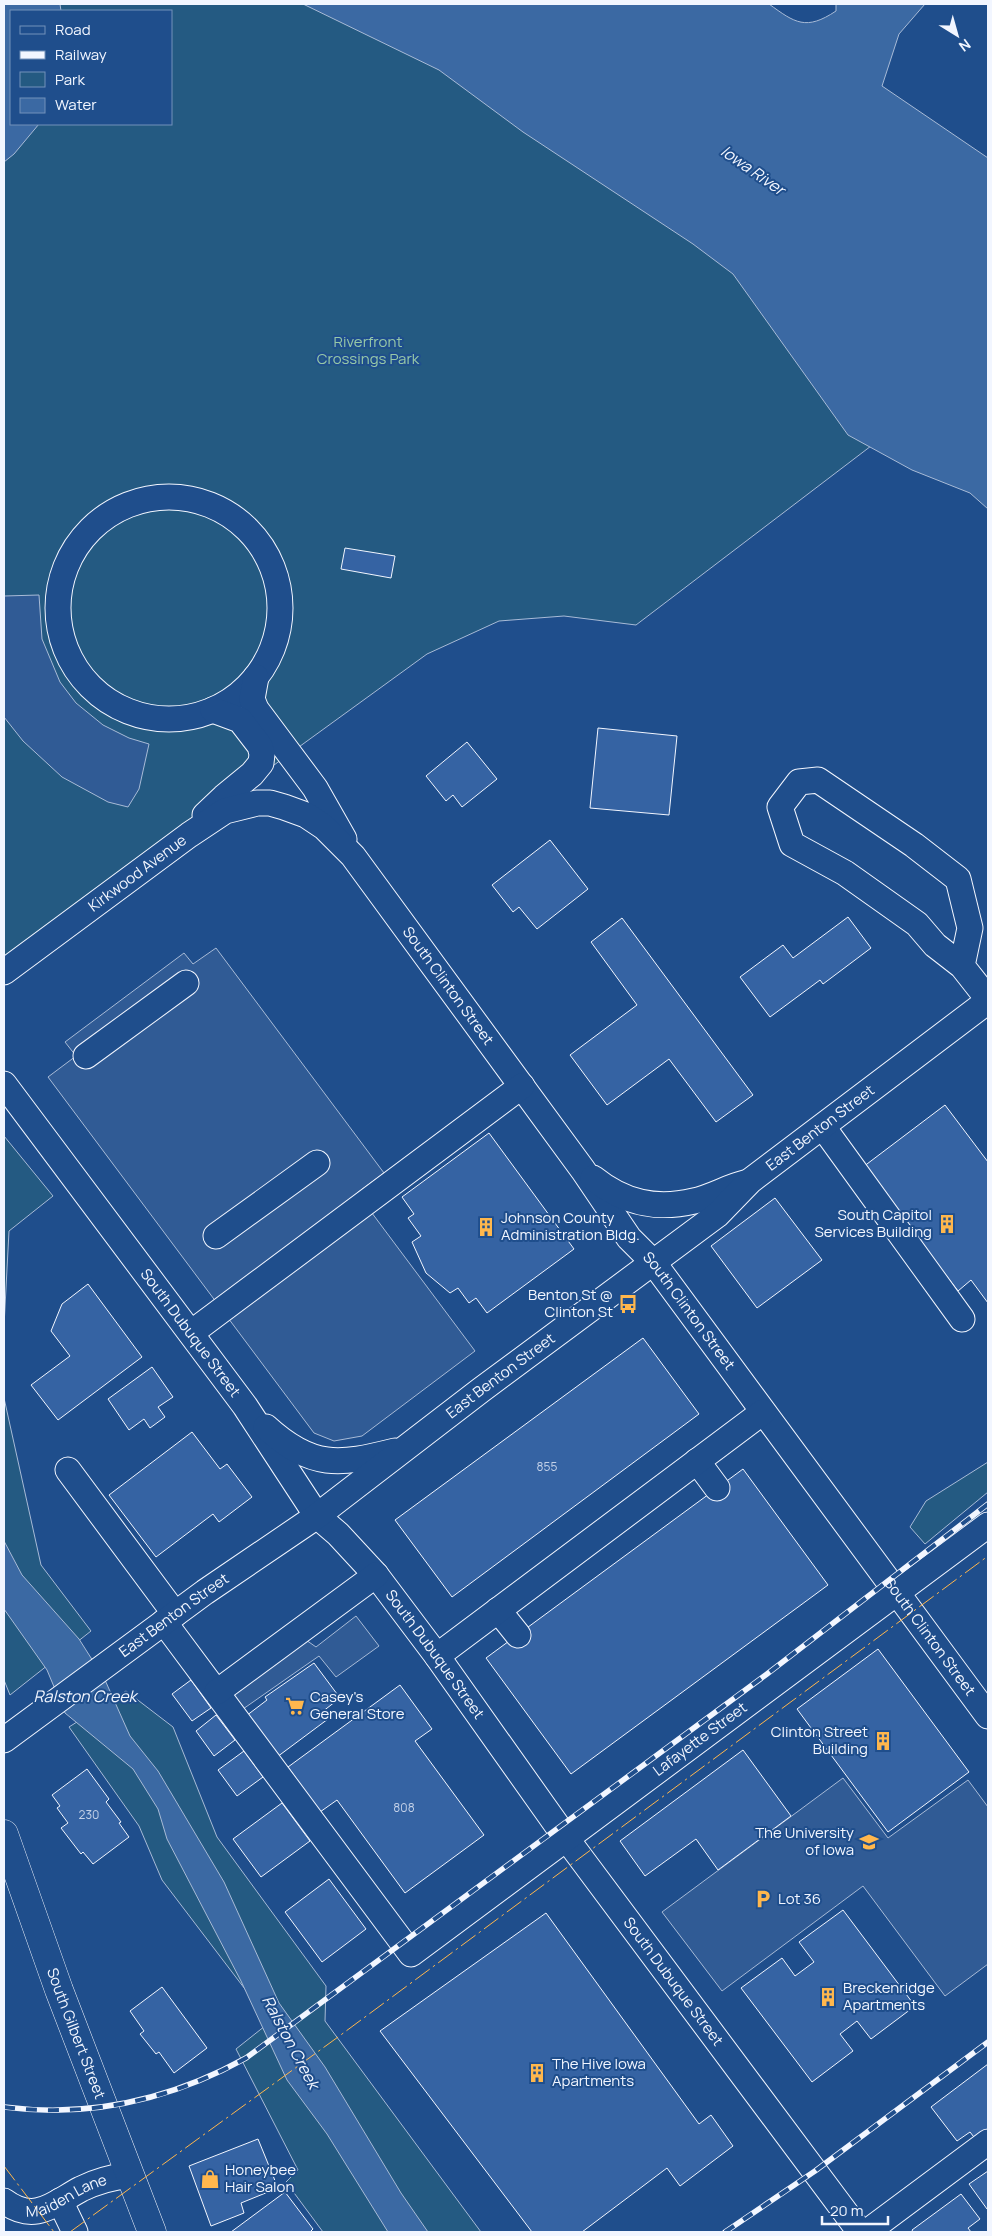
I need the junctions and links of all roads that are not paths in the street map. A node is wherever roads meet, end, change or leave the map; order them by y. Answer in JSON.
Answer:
{"nodes":[{"id":1,"x":256,"y":677,"type":"junction"},
{"id":2,"x":213,"y":710,"type":"junction"},
{"id":3,"x":284,"y":807,"type":"joint"},
{"id":4,"x":188,"y":835,"type":"junction"},
{"id":5,"x":353,"y":856,"type":"junction"},
{"id":6,"x":962,"y":966,"type":"junction"},
{"id":7,"x":4,"y":973,"type":"edge"},
{"id":8,"x":186,"y":983,"type":"dead end"},
{"id":9,"x":988,"y":1000,"type":"edge"},
{"id":10,"x":86,"y":1056,"type":"dead end"},
{"id":11,"x":4,"y":1084,"type":"edge"},
{"id":12,"x":522,"y":1086,"type":"junction"},
{"id":13,"x":823,"y":1127,"type":"junction"},
{"id":14,"x":317,"y":1163,"type":"dead end"},
{"id":15,"x":583,"y":1170,"type":"junction"},
{"id":16,"x":750,"y":1181,"type":"junction"},
{"id":17,"x":216,"y":1236,"type":"dead end"},
{"id":18,"x":653,"y":1262,"type":"junction"},
{"id":19,"x":962,"y":1319,"type":"dead end"},
{"id":20,"x":190,"y":1333,"type":"junction"},
{"id":21,"x":245,"y":1406,"type":"junction"},
{"id":22,"x":763,"y":1412,"type":"junction"},
{"id":23,"x":404,"y":1449,"type":"junction"},
{"id":24,"x":697,"y":1461,"type":"junction"},
{"id":25,"x":68,"y":1470,"type":"dead end"},
{"id":26,"x":717,"y":1488,"type":"dead end"},
{"id":27,"x":317,"y":1516,"type":"junction"},
{"id":28,"x":988,"y":1525,"type":"edge"},
{"id":29,"x":376,"y":1575,"type":"junction"},
{"id":30,"x":897,"y":1593,"type":"junction"},
{"id":31,"x":498,"y":1610,"type":"junction"},
{"id":32,"x":170,"y":1618,"type":"junction"},
{"id":33,"x":518,"y":1635,"type":"dead end"},
{"id":34,"x":437,"y":1656,"type":"junction"},
{"id":35,"x":216,"y":1692,"type":"junction"},
{"id":36,"x":988,"y":1716,"type":"edge"},
{"id":37,"x":4,"y":1740,"type":"edge"},
{"id":38,"x":4,"y":1834,"type":"edge"},
{"id":39,"x":566,"y":1838,"type":"junction"},
{"id":40,"x":988,"y":2142,"type":"edge"},
{"id":41,"x":130,"y":2175,"type":"junction"},
{"id":42,"x":4,"y":2201,"type":"edge"},
{"id":43,"x":60,"y":2201,"type":"junction"},
{"id":44,"x":75,"y":2232,"type":"edge"},
{"id":45,"x":152,"y":2232,"type":"edge"},
{"id":46,"x":860,"y":2232,"type":"edge"},
{"id":47,"x":867,"y":2232,"type":"edge"}],
"edges":[{"from":1,"to":2,"type":"street"},
{"from":1,"to":2,"type":"street"},
{"from":1,"to":5,"type":"street"},
{"from":2,"to":4,"type":"street"},
{"from":3,"to":4,"type":"street","name":"Kirkwood Avenue"},
{"from":3,"to":5,"type":"street","name":"South Clinton Street"},
{"from":4,"to":7,"type":"street","name":"Kirkwood Avenue"},
{"from":5,"to":12,"type":"street","name":"South Clinton Street"},
{"from":6,"to":6,"type":"street"},
{"from":6,"to":9,"type":"street"},
{"from":8,"to":10,"type":"street"},
{"from":9,"to":13,"type":"street","name":"East Benton Street"},
{"from":11,"to":20,"type":"street","name":"South Dubuque Street"},
{"from":12,"to":15,"type":"street","name":"South Clinton Street"},
{"from":12,"to":20,"type":"street"},
{"from":13,"to":16,"type":"street","name":"East Benton Street"},
{"from":13,"to":19,"type":"street"},
{"from":14,"to":17,"type":"street"},
{"from":15,"to":16,"type":"street"},
{"from":15,"to":18,"type":"street","name":"South Clinton Street"},
{"from":16,"to":18,"type":"street","name":"East Benton Street"},
{"from":18,"to":22,"type":"street","name":"South Clinton Street"},
{"from":18,"to":23,"type":"street","name":"East Benton Street"},
{"from":20,"to":21,"type":"street","name":"South Dubuque Street"},
{"from":21,"to":23,"type":"street"},
{"from":21,"to":27,"type":"street","name":"South Dubuque Street"},
{"from":22,"to":24,"type":"street"},
{"from":22,"to":30,"type":"street","name":"South Clinton Street"},
{"from":23,"to":27,"type":"street","name":"East Benton Street"},
{"from":24,"to":26,"type":"street"},
{"from":24,"to":31,"type":"street"},
{"from":25,"to":32,"type":"street"},
{"from":27,"to":29,"type":"street","name":"South Dubuque Street"},
{"from":27,"to":32,"type":"street","name":"East Benton Street"},
{"from":28,"to":30,"type":"street","name":"Lafayette Street"},
{"from":29,"to":34,"type":"street","name":"South Dubuque Street"},
{"from":29,"to":35,"type":"street"},
{"from":30,"to":36,"type":"street","name":"South Clinton Street"},
{"from":30,"to":39,"type":"street","name":"Lafayette Street"},
{"from":31,"to":33,"type":"street"},
{"from":31,"to":34,"type":"street"},
{"from":32,"to":35,"type":"street"},
{"from":32,"to":37,"type":"street","name":"East Benton Street"},
{"from":34,"to":39,"type":"street","name":"South Dubuque Street"},
{"from":35,"to":39,"type":"street","name":"Lafayette Street"},
{"from":38,"to":41,"type":"main road","name":"South Gilbert Street"},
{"from":39,"to":46,"type":"street","name":"South Dubuque Street"},
{"from":40,"to":47,"type":"street"},
{"from":41,"to":43,"type":"street","name":"Maiden Lane"},
{"from":41,"to":45,"type":"main road","name":"South Gilbert Street"},
{"from":42,"to":43,"type":"street","name":"Maiden Lane"},
{"from":43,"to":44,"type":"street"}]}
